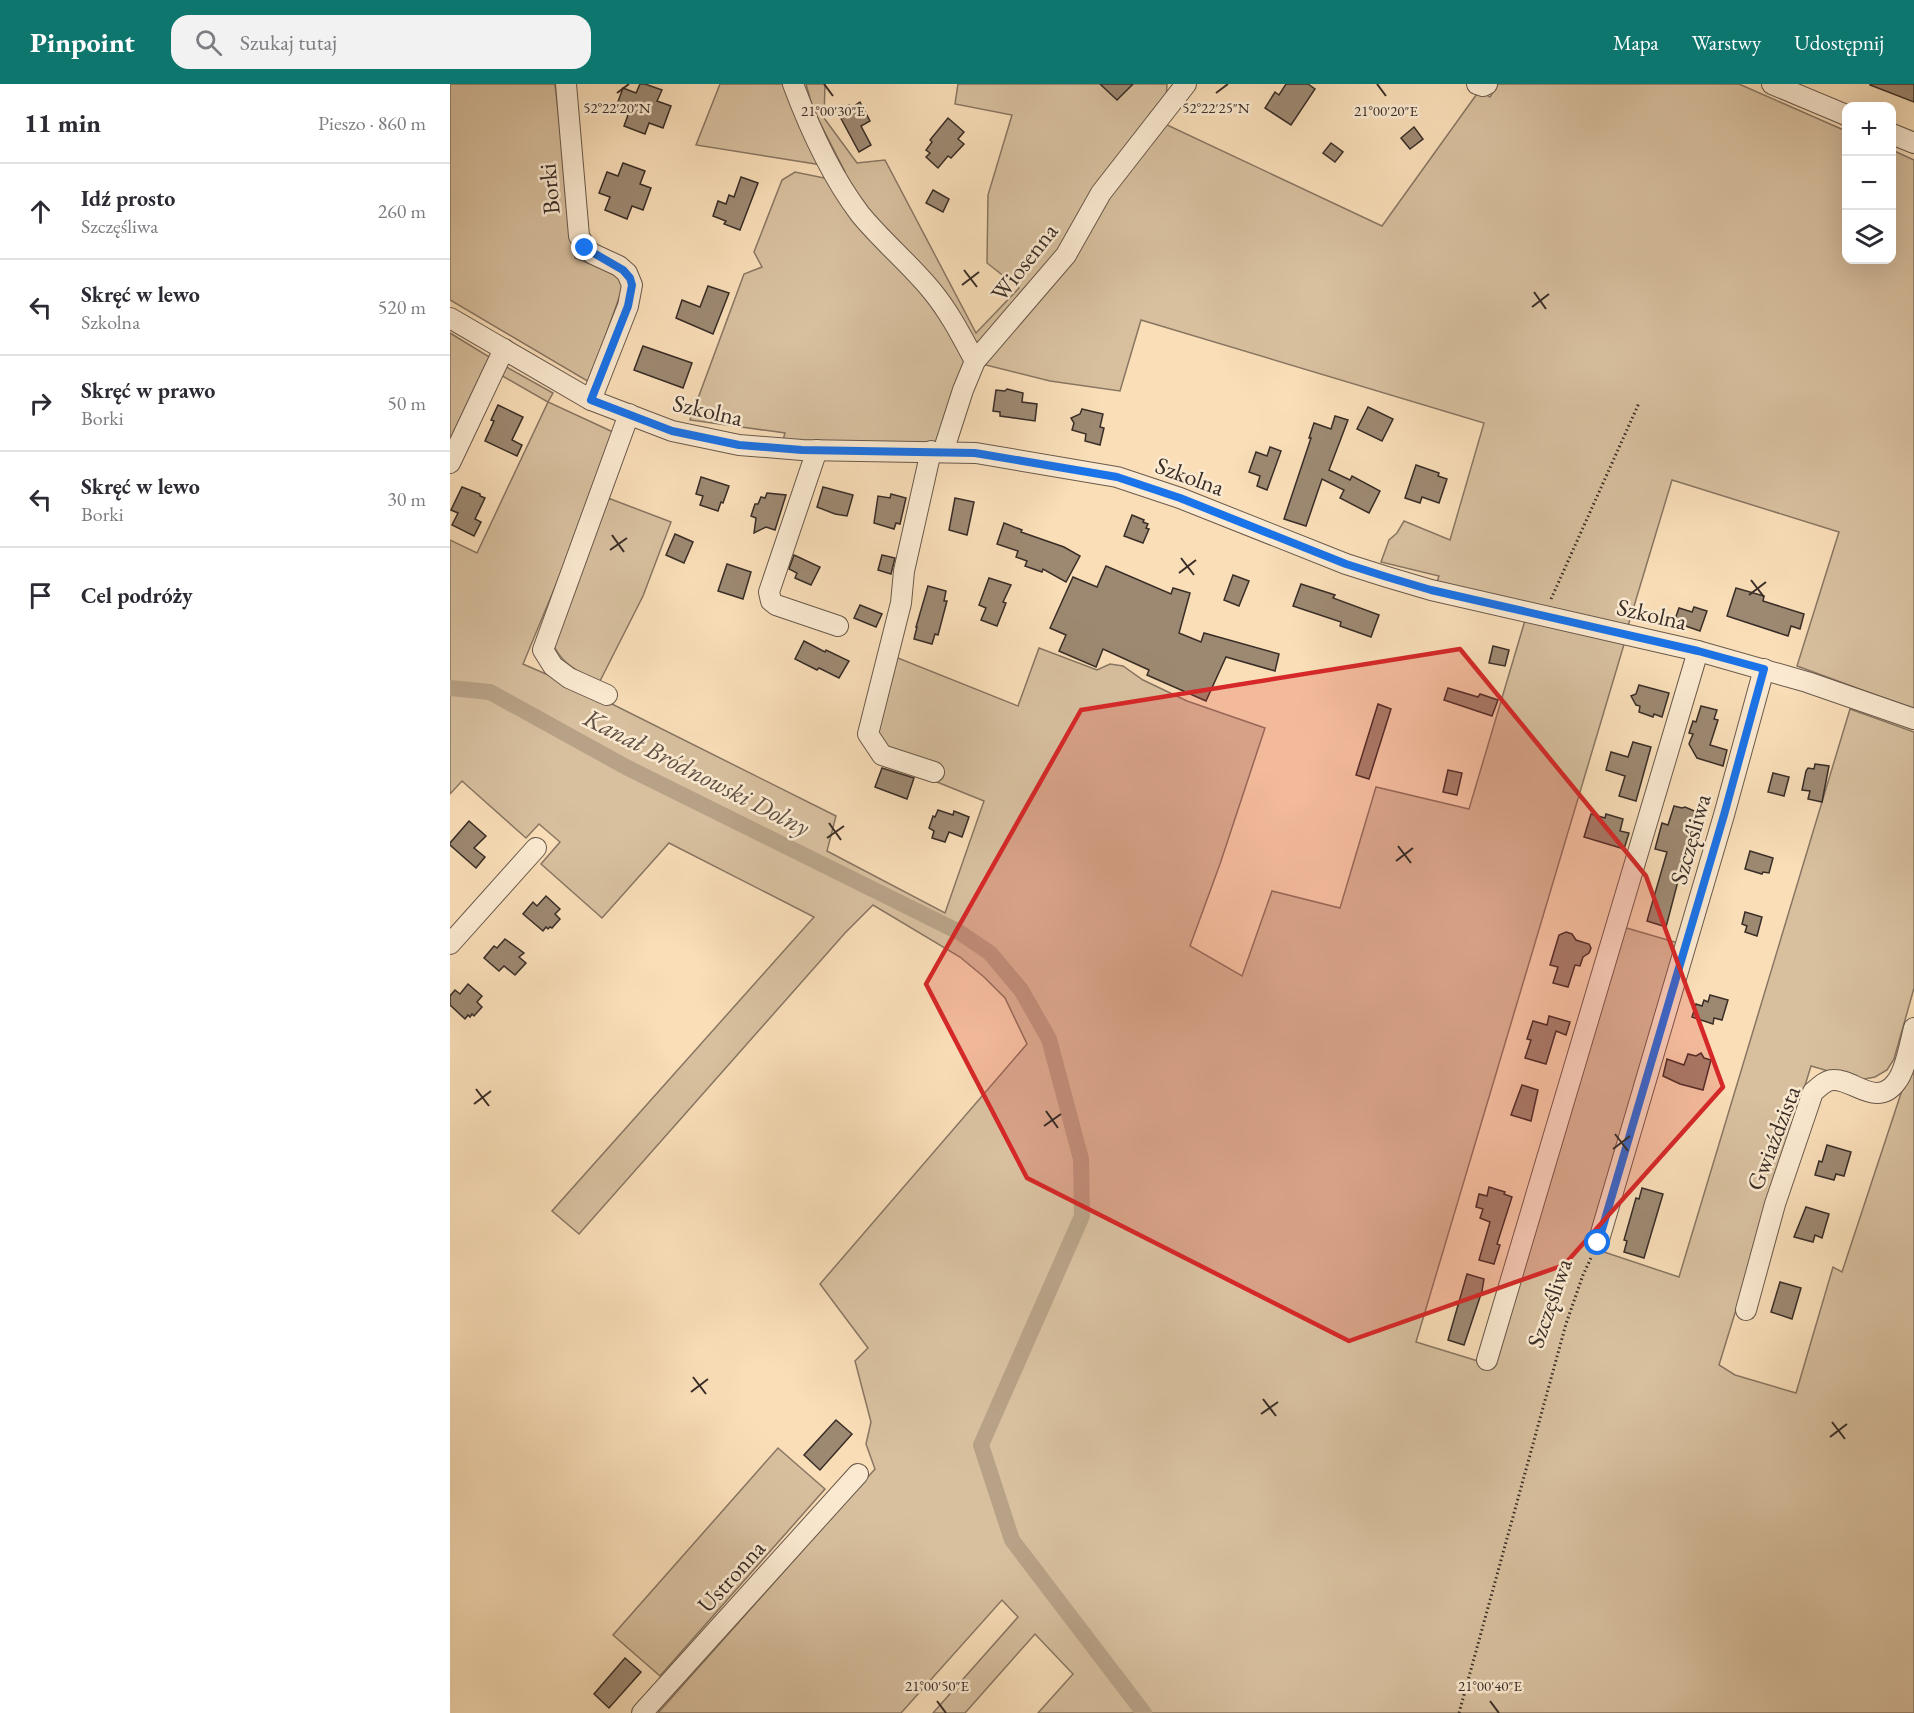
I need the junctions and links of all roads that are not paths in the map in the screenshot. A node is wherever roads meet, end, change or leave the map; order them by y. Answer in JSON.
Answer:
{"nodes":[{"id":1,"x":566,"y":84,"type":"edge"},
{"id":2,"x":793,"y":84,"type":"edge"},
{"id":3,"x":1186,"y":84,"type":"edge"},
{"id":4,"x":1477,"y":84,"type":"edge"},
{"id":5,"x":1487,"y":84,"type":"edge"},
{"id":6,"x":1772,"y":84,"type":"edge"},
{"id":7,"x":1842,"y":113,"type":"edge"},
{"id":8,"x":1896,"y":136,"type":"edge"},
{"id":9,"x":1914,"y":143,"type":"edge"},
{"id":10,"x":450,"y":318,"type":"edge"},
{"id":11,"x":504,"y":349,"type":"junction"},
{"id":12,"x":975,"y":361,"type":"junction"},
{"id":13,"x":591,"y":400,"type":"junction"},
{"id":14,"x":629,"y":414,"type":"junction"},
{"id":15,"x":817,"y":450,"type":"junction"},
{"id":16,"x":937,"y":452,"type":"junction"},
{"id":17,"x":450,"y":463,"type":"edge"},
{"id":18,"x":838,"y":626,"type":"dead end"},
{"id":19,"x":1698,"y":651,"type":"junction"},
{"id":20,"x":1764,"y":669,"type":"junction"},
{"id":21,"x":607,"y":695,"type":"dead end"},
{"id":22,"x":1914,"y":719,"type":"edge"},
{"id":23,"x":934,"y":772,"type":"dead end"},
{"id":24,"x":536,"y":848,"type":"dead end"},
{"id":25,"x":450,"y":944,"type":"edge"},
{"id":26,"x":1914,"y":1028,"type":"edge"},
{"id":27,"x":1598,"y":1243,"type":"road end"},
{"id":28,"x":1746,"y":1310,"type":"dead end"},
{"id":29,"x":1487,"y":1360,"type":"dead end"},
{"id":30,"x":858,"y":1474,"type":"dead end"},
{"id":31,"x":642,"y":1713,"type":"edge"}],
"edges":[{"from":1,"to":13,"type":"street","name":"Borki"},
{"from":2,"to":12,"type":"street"},
{"from":3,"to":12,"type":"street","name":"Wiosenna"},
{"from":4,"to":5,"type":"street"},
{"from":6,"to":7,"type":"street"},
{"from":8,"to":9,"type":"street"},
{"from":10,"to":11,"type":"street","name":"Szkolna"},
{"from":11,"to":13,"type":"street","name":"Szkolna"},
{"from":11,"to":17,"type":"street"},
{"from":12,"to":16,"type":"street","name":"Wiosenna"},
{"from":13,"to":14,"type":"street","name":"Szkolna"},
{"from":14,"to":15,"type":"street","name":"Szkolna"},
{"from":14,"to":21,"type":"street"},
{"from":15,"to":16,"type":"street","name":"Szkolna"},
{"from":15,"to":18,"type":"street"},
{"from":16,"to":19,"type":"street","name":"Szkolna"},
{"from":16,"to":23,"type":"street","name":"Wiosenna"},
{"from":19,"to":20,"type":"street","name":"Szkolna"},
{"from":19,"to":29,"type":"street"},
{"from":20,"to":22,"type":"street","name":"Szkolna"},
{"from":20,"to":27,"type":"street","name":"Szczęśliwa"},
{"from":24,"to":25,"type":"street"},
{"from":26,"to":28,"type":"street","name":"Gwiaździsta"},
{"from":30,"to":31,"type":"street","name":"Ustronna"}]}
